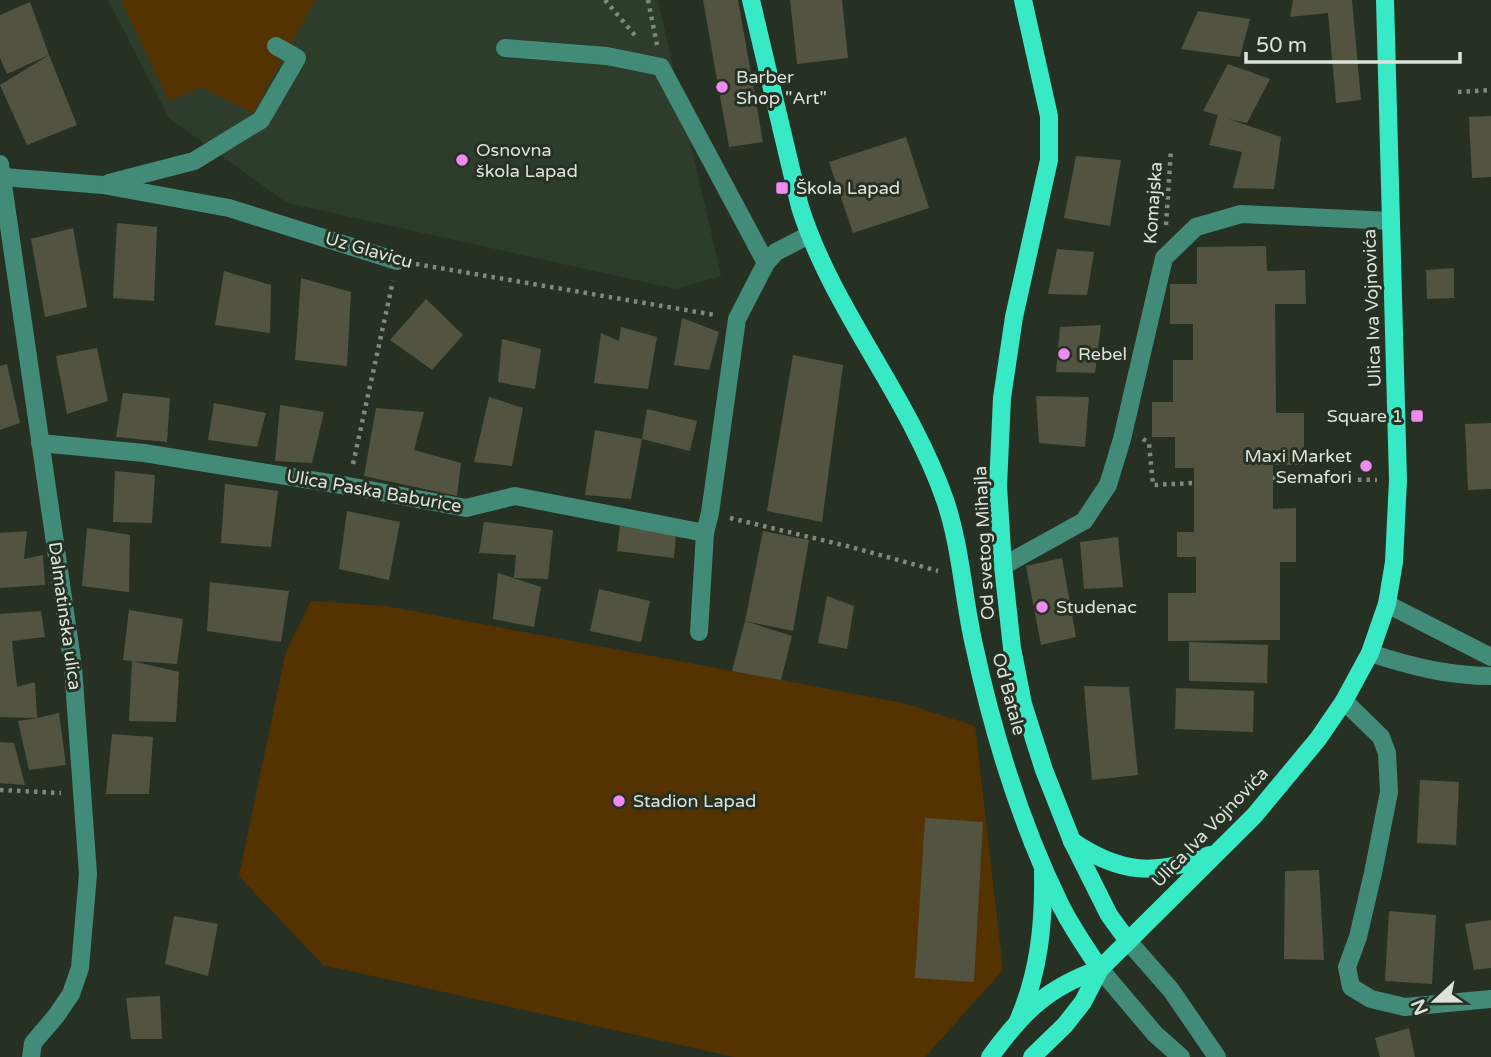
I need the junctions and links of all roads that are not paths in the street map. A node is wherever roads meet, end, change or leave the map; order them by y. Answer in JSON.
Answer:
{"nodes":[{"id":1,"x":751,"y":0,"type":"edge"},
{"id":2,"x":1023,"y":0,"type":"edge"},
{"id":3,"x":1385,"y":0,"type":"edge"},
{"id":4,"x":276,"y":46,"type":"dead end"},
{"id":5,"x":505,"y":48,"type":"dead end"},
{"id":6,"x":1,"y":171,"type":"edge"},
{"id":7,"x":103,"y":184,"type":"junction"},
{"id":8,"x":1391,"y":222,"type":"junction"},
{"id":9,"x":809,"y":235,"type":"junction"},
{"id":10,"x":397,"y":261,"type":"road end"},
{"id":11,"x":766,"y":263,"type":"junction"},
{"id":12,"x":40,"y":443,"type":"junction"},
{"id":13,"x":705,"y":533,"type":"junction"},
{"id":14,"x":1003,"y":566,"type":"junction"},
{"id":15,"x":1387,"y":604,"type":"junction"},
{"id":16,"x":699,"y":632,"type":"dead end"},
{"id":17,"x":1370,"y":653,"type":"junction"},
{"id":18,"x":1491,"y":657,"type":"edge"},
{"id":19,"x":1491,"y":677,"type":"edge"},
{"id":20,"x":1344,"y":701,"type":"junction"},
{"id":21,"x":1072,"y":841,"type":"junction"},
{"id":22,"x":1218,"y":852,"type":"junction"},
{"id":23,"x":1043,"y":865,"type":"junction"},
{"id":24,"x":1128,"y":941,"type":"junction"},
{"id":25,"x":1100,"y":969,"type":"junction"},
{"id":26,"x":1491,"y":999,"type":"edge"},
{"id":27,"x":1018,"y":1021,"type":"junction"},
{"id":28,"x":31,"y":1057,"type":"edge"},
{"id":29,"x":990,"y":1057,"type":"edge"},
{"id":30,"x":1032,"y":1057,"type":"edge"},
{"id":31,"x":1181,"y":1057,"type":"edge"},
{"id":32,"x":1217,"y":1057,"type":"edge"}],
"edges":[{"from":1,"to":9,"type":"main road","name":"Od Batale"},
{"from":2,"to":14,"type":"main road","name":"Od svetog Mihajla"},
{"from":3,"to":8,"type":"main road","name":"Ulica Iva Vojnovića"},
{"from":4,"to":7,"type":"street"},
{"from":5,"to":11,"type":"street"},
{"from":6,"to":7,"type":"street","name":"Uz Glavicu"},
{"from":6,"to":12,"type":"street","name":"Dalmatinska ulica"},
{"from":7,"to":10,"type":"street","name":"Uz Glavicu"},
{"from":8,"to":14,"type":"street"},
{"from":8,"to":15,"type":"main road","name":"Ulica Iva Vojnovića"},
{"from":9,"to":11,"type":"street"},
{"from":9,"to":23,"type":"main road","name":"Od Batale"},
{"from":11,"to":13,"type":"street"},
{"from":12,"to":13,"type":"street","name":"Ulica Paska Baburice"},
{"from":12,"to":28,"type":"street","name":"Dalmatinska ulica"},
{"from":13,"to":16,"type":"street"},
{"from":14,"to":21,"type":"main road","name":"Od svetog Mihajla"},
{"from":15,"to":17,"type":"main road","name":"Ulica Iva Vojnovića"},
{"from":15,"to":18,"type":"street"},
{"from":17,"to":19,"type":"street"},
{"from":17,"to":20,"type":"main road","name":"Ulica Iva Vojnovića"},
{"from":20,"to":22,"type":"main road","name":"Ulica Iva Vojnovića"},
{"from":20,"to":26,"type":"street"},
{"from":21,"to":22,"type":"main road"},
{"from":21,"to":24,"type":"main road","name":"Od svetog Mihajla"},
{"from":22,"to":24,"type":"main road","name":"Ulica Iva Vojnovića"},
{"from":23,"to":25,"type":"main road","name":"Od Batale"},
{"from":23,"to":27,"type":"main road"},
{"from":24,"to":25,"type":"main road","name":"Ulica Iva Vojnovića"},
{"from":24,"to":32,"type":"street"},
{"from":25,"to":27,"type":"main road"},
{"from":25,"to":30,"type":"main road"},
{"from":25,"to":31,"type":"street"},
{"from":27,"to":29,"type":"main road"}]}
